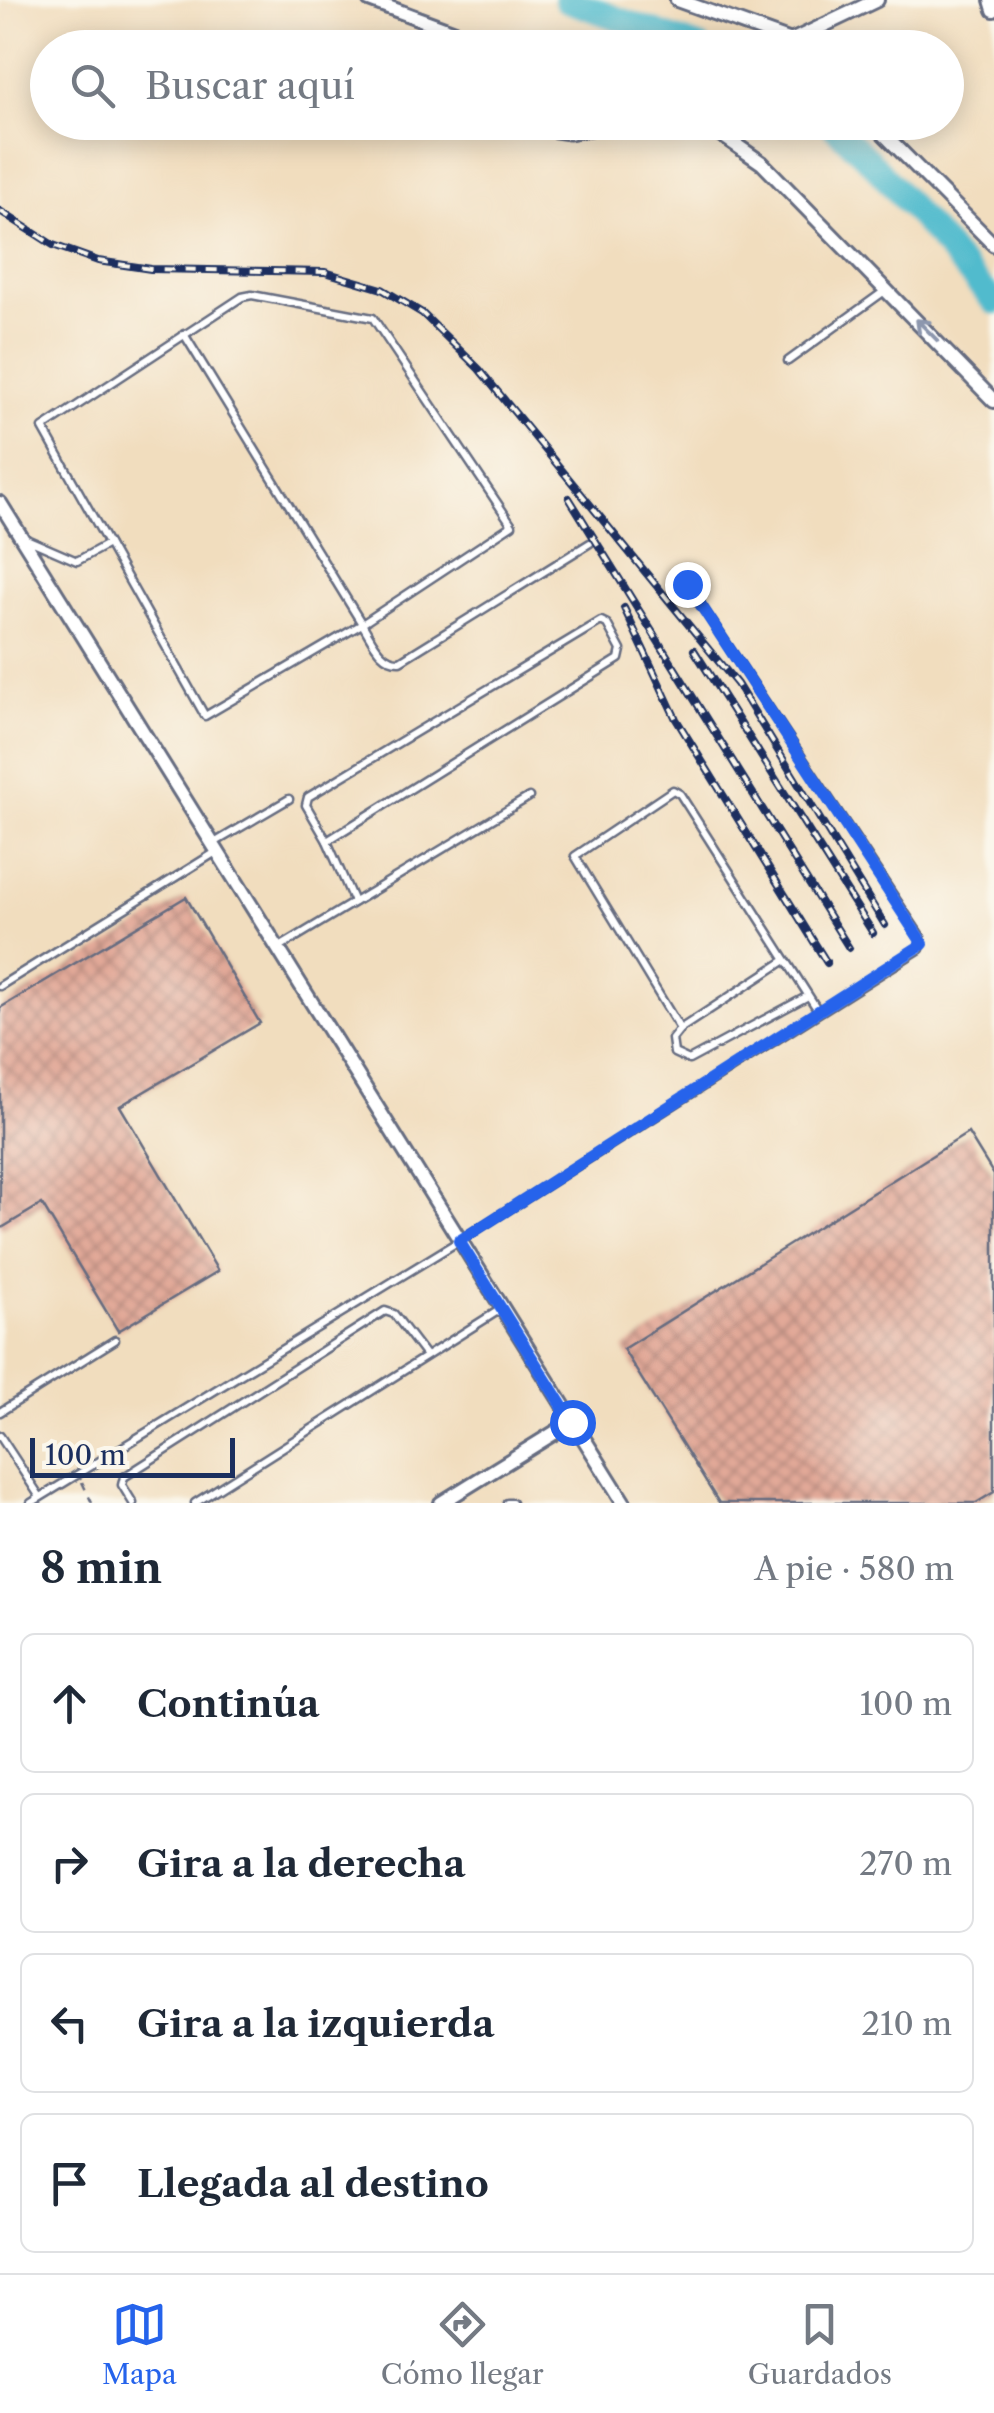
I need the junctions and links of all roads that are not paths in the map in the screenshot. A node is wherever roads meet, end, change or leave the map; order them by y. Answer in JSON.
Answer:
{"nodes":[{"id":1,"x":369,"y":0,"type":"edge"},
{"id":2,"x":677,"y":0,"type":"edge"},
{"id":3,"x":877,"y":0,"type":"edge"},
{"id":4,"x":990,"y":0,"type":"edge"},
{"id":5,"x":994,"y":10,"type":"edge"},
{"id":6,"x":450,"y":30,"type":"edge"},
{"id":7,"x":757,"y":30,"type":"edge"},
{"id":8,"x":820,"y":30,"type":"edge"},
{"id":9,"x":730,"y":140,"type":"edge"},
{"id":10,"x":890,"y":140,"type":"edge"},
{"id":11,"x":994,"y":245,"type":"edge"},
{"id":12,"x":887,"y":290,"type":"junction"},
{"id":13,"x":184,"y":334,"type":"junction"},
{"id":14,"x":788,"y":360,"type":"dead end"},
{"id":15,"x":994,"y":401,"type":"edge"},
{"id":16,"x":0,"y":503,"type":"edge"},
{"id":17,"x":20,"y":536,"type":"junction"},
{"id":18,"x":590,"y":543,"type":"dead end"},
{"id":19,"x":108,"y":544,"type":"junction"},
{"id":20,"x":687,"y":584,"type":"dead end"},
{"id":21,"x":362,"y":624,"type":"junction"},
{"id":22,"x":529,"y":798,"type":"dead end"},
{"id":23,"x":289,"y":799,"type":"dead end"},
{"id":24,"x":327,"y":841,"type":"junction"},
{"id":25,"x":215,"y":848,"type":"junction"},
{"id":26,"x":354,"y":902,"type":"junction"},
{"id":27,"x":277,"y":948,"type":"junction"},
{"id":28,"x":784,"y":961,"type":"junction"},
{"id":29,"x":0,"y":986,"type":"edge"},
{"id":30,"x":808,"y":996,"type":"junction"},
{"id":31,"x":819,"y":1012,"type":"junction"},
{"id":32,"x":680,"y":1030,"type":"junction"},
{"id":33,"x":459,"y":1241,"type":"junction"},
{"id":34,"x":501,"y":1309,"type":"junction"},
{"id":35,"x":114,"y":1340,"type":"dead end"},
{"id":36,"x":426,"y":1356,"type":"junction"},
{"id":37,"x":0,"y":1412,"type":"edge"},
{"id":38,"x":572,"y":1422,"type":"junction"},
{"id":39,"x":0,"y":1436,"type":"edge"},
{"id":40,"x":40,"y":1497,"type":"junction"},
{"id":41,"x":30,"y":1503,"type":"edge"},
{"id":42,"x":133,"y":1503,"type":"edge"},
{"id":43,"x":195,"y":1503,"type":"edge"},
{"id":44,"x":442,"y":1503,"type":"edge"},
{"id":45,"x":624,"y":1503,"type":"edge"}],
"edges":[{"from":1,"to":6,"type":"street"},
{"from":2,"to":7,"type":"street"},
{"from":3,"to":8,"type":"street"},
{"from":4,"to":5,"type":"street"},
{"from":9,"to":12,"type":"street"},
{"from":10,"to":11,"type":"street"},
{"from":12,"to":14,"type":"lane"},
{"from":15,"to":12,"type":"street","one_way":true},
{"from":13,"to":19,"type":"lane"},
{"from":13,"to":21,"type":"lane"},
{"from":13,"to":21,"type":"lane"},
{"from":16,"to":17,"type":"street"},
{"from":17,"to":19,"type":"lane"},
{"from":17,"to":25,"type":"street"},
{"from":18,"to":21,"type":"lane"},
{"from":19,"to":21,"type":"lane"},
{"from":20,"to":31,"type":"lane"},
{"from":22,"to":26,"type":"lane"},
{"from":23,"to":25,"type":"lane"},
{"from":24,"to":24,"type":"lane"},
{"from":24,"to":26,"type":"lane"},
{"from":25,"to":27,"type":"street"},
{"from":25,"to":29,"type":"lane"},
{"from":26,"to":27,"type":"lane"},
{"from":27,"to":33,"type":"street"},
{"from":28,"to":30,"type":"lane"},
{"from":28,"to":32,"type":"lane"},
{"from":28,"to":32,"type":"lane"},
{"from":30,"to":31,"type":"lane"},
{"from":30,"to":32,"type":"lane"},
{"from":31,"to":33,"type":"lane"},
{"from":33,"to":34,"type":"street"},
{"from":33,"to":40,"type":"lane"},
{"from":34,"to":36,"type":"lane"},
{"from":34,"to":38,"type":"street"},
{"from":35,"to":37,"type":"lane"},
{"from":36,"to":42,"type":"lane"},
{"from":36,"to":43,"type":"lane"},
{"from":38,"to":44,"type":"street"},
{"from":38,"to":45,"type":"street"},
{"from":39,"to":40,"type":"lane"},
{"from":40,"to":41,"type":"lane"}]}
